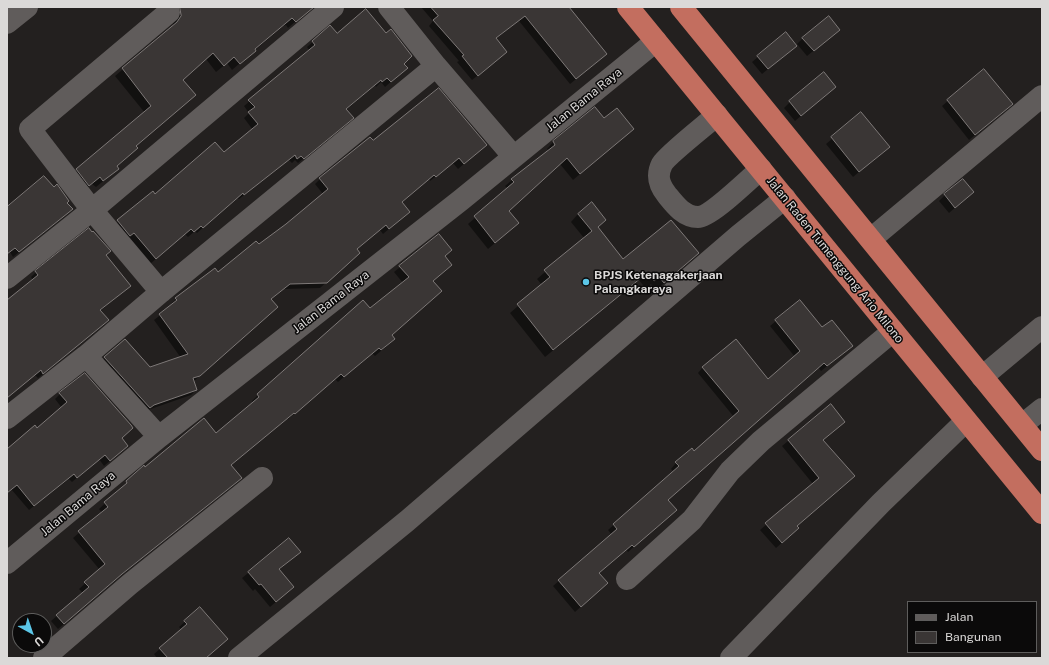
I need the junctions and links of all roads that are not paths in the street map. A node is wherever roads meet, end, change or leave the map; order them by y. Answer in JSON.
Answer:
{"nodes":[{"id":1,"x":27,"y":7,"type":"edge"},
{"id":2,"x":333,"y":7,"type":"edge"},
{"id":3,"x":389,"y":7,"type":"edge"},
{"id":4,"x":628,"y":7,"type":"edge"},
{"id":5,"x":681,"y":7,"type":"edge"},
{"id":6,"x":169,"y":12,"type":"dead end"},
{"id":7,"x":7,"y":23,"type":"edge"},
{"id":8,"x":656,"y":41,"type":"junction"},
{"id":9,"x":436,"y":66,"type":"junction"},
{"id":10,"x":1042,"y":96,"type":"edge"},
{"id":11,"x":717,"y":115,"type":"junction"},
{"id":12,"x":514,"y":157,"type":"junction"},
{"id":13,"x":761,"y":169,"type":"junction"},
{"id":14,"x":785,"y":198,"type":"junction"},
{"id":15,"x":92,"y":210,"type":"junction"},
{"id":16,"x":871,"y":239,"type":"junction"},
{"id":17,"x":7,"y":278,"type":"edge"},
{"id":18,"x":161,"y":292,"type":"junction"},
{"id":19,"x":1042,"y":327,"type":"edge"},
{"id":20,"x":893,"y":331,"type":"junction"},
{"id":21,"x":86,"y":356,"type":"junction"},
{"id":22,"x":982,"y":377,"type":"junction"},
{"id":23,"x":1042,"y":410,"type":"edge"},
{"id":24,"x":7,"y":418,"type":"edge"},
{"id":25,"x":966,"y":421,"type":"junction"},
{"id":26,"x":1022,"y":424,"type":"junction"},
{"id":27,"x":159,"y":437,"type":"junction"},
{"id":28,"x":1042,"y":450,"type":"edge"},
{"id":29,"x":262,"y":478,"type":"dead end"},
{"id":30,"x":1042,"y":513,"type":"edge"},
{"id":31,"x":7,"y":563,"type":"edge"},
{"id":32,"x":628,"y":579,"type":"dead end"},
{"id":33,"x":44,"y":658,"type":"edge"},
{"id":34,"x":239,"y":658,"type":"edge"},
{"id":35,"x":731,"y":658,"type":"edge"}],
"edges":[{"from":1,"to":7,"type":"street"},
{"from":2,"to":15,"type":"street"},
{"from":3,"to":9,"type":"street"},
{"from":4,"to":8,"type":"highway","name":"Jalan Raden Tumenggung Ario Milono"},
{"from":5,"to":16,"type":"highway"},
{"from":6,"to":15,"type":"street"},
{"from":8,"to":11,"type":"highway","name":"Jalan Raden Tumenggung Ario Milono"},
{"from":8,"to":12,"type":"street","name":"Jalan Bama Raya"},
{"from":9,"to":12,"type":"street"},
{"from":9,"to":18,"type":"street"},
{"from":10,"to":16,"type":"street"},
{"from":11,"to":13,"type":"highway","name":"Jalan Raden Tumenggung Ario Milono"},
{"from":11,"to":13,"type":"street"},
{"from":12,"to":27,"type":"street","name":"Jalan Bama Raya"},
{"from":13,"to":14,"type":"highway","name":"Jalan Raden Tumenggung Ario Milono"},
{"from":14,"to":20,"type":"highway","name":"Jalan Raden Tumenggung Ario Milono"},
{"from":14,"to":34,"type":"street"},
{"from":15,"to":17,"type":"street"},
{"from":15,"to":18,"type":"street"},
{"from":16,"to":22,"type":"highway"},
{"from":18,"to":21,"type":"street"},
{"from":19,"to":22,"type":"street"},
{"from":20,"to":25,"type":"highway","name":"Jalan Raden Tumenggung Ario Milono"},
{"from":20,"to":32,"type":"street"},
{"from":21,"to":24,"type":"street"},
{"from":21,"to":27,"type":"street"},
{"from":22,"to":26,"type":"highway"},
{"from":23,"to":26,"type":"street"},
{"from":25,"to":30,"type":"highway","name":"Jalan Raden Tumenggung Ario Milono"},
{"from":25,"to":35,"type":"street"},
{"from":26,"to":28,"type":"highway"},
{"from":27,"to":31,"type":"street","name":"Jalan Bama Raya"},
{"from":29,"to":33,"type":"street"}]}
